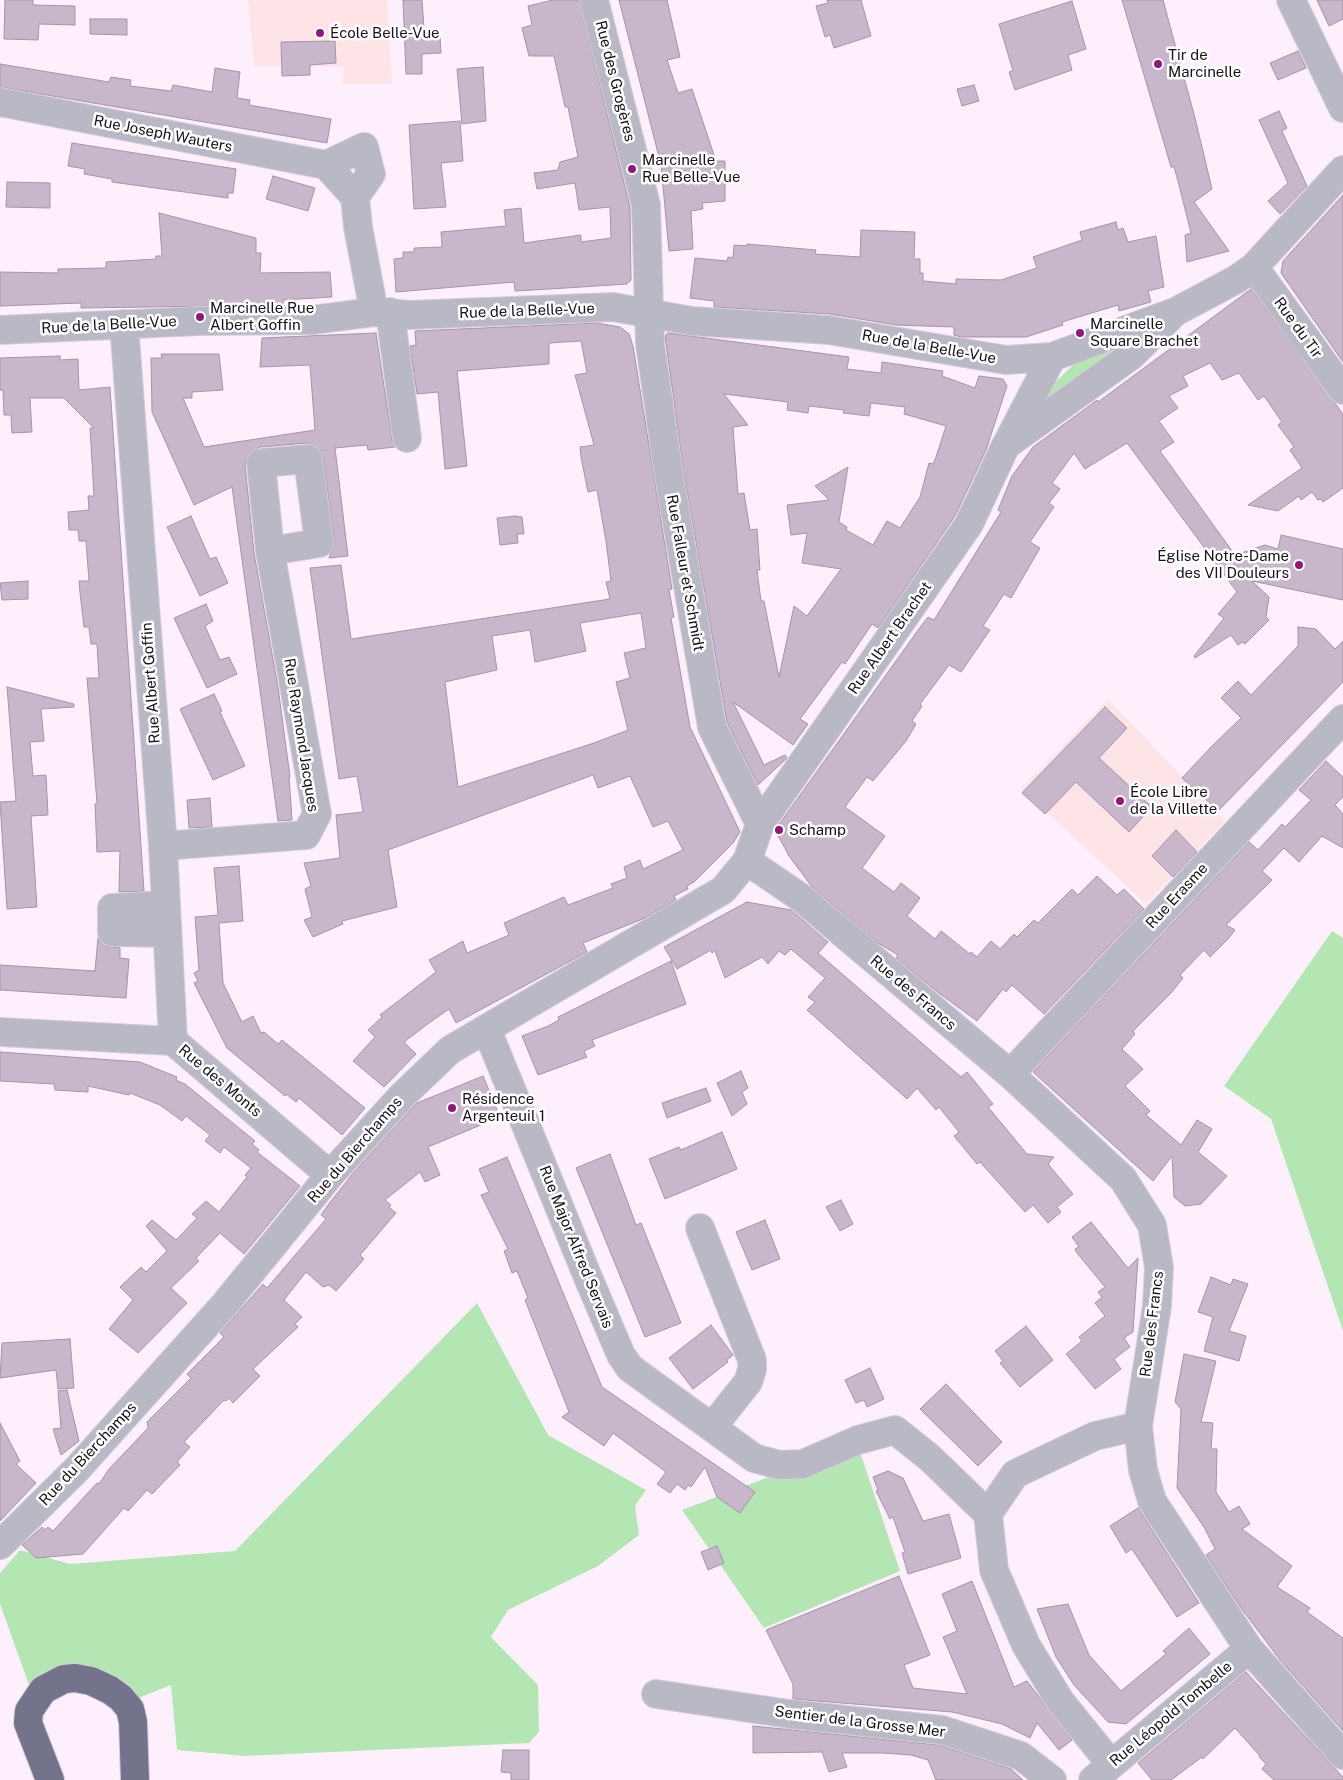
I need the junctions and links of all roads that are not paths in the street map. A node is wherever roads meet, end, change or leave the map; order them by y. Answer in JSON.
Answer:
{"nodes":[{"id":1,"x":594,"y":0,"type":"edge"},
{"id":2,"x":1291,"y":0,"type":"edge"},
{"id":3,"x":0,"y":102,"type":"edge"},
{"id":4,"x":1343,"y":108,"type":"edge"},
{"id":5,"x":326,"y":165,"type":"junction"},
{"id":6,"x":1343,"y":170,"type":"edge"},
{"id":7,"x":355,"y":197,"type":"junction"},
{"id":8,"x":1254,"y":267,"type":"junction"},
{"id":9,"x":382,"y":312,"type":"junction"},
{"id":10,"x":648,"y":312,"type":"junction"},
{"id":11,"x":1175,"y":312,"type":"junction"},
{"id":12,"x":124,"y":324,"type":"junction"},
{"id":13,"x":0,"y":330,"type":"edge"},
{"id":14,"x":1052,"y":357,"type":"junction"},
{"id":15,"x":1343,"y":390,"type":"edge"},
{"id":16,"x":407,"y":438,"type":"dead end"},
{"id":17,"x":1006,"y":445,"type":"junction"},
{"id":18,"x":270,"y":551,"type":"dead end"},
{"id":19,"x":1343,"y":719,"type":"edge"},
{"id":20,"x":760,"y":824,"type":"junction"},
{"id":21,"x":163,"y":846,"type":"junction"},
{"id":22,"x":747,"y":860,"type":"junction"},
{"id":23,"x":166,"y":906,"type":"junction"},
{"id":24,"x":167,"y":933,"type":"junction"},
{"id":25,"x":487,"y":1030,"type":"junction"},
{"id":26,"x":0,"y":1032,"type":"edge"},
{"id":27,"x":173,"y":1041,"type":"junction"},
{"id":28,"x":1010,"y":1074,"type":"junction"},
{"id":29,"x":330,"y":1175,"type":"junction"},
{"id":30,"x":700,"y":1228,"type":"dead end"},
{"id":31,"x":713,"y":1426,"type":"junction"},
{"id":32,"x":1138,"y":1426,"type":"junction"},
{"id":33,"x":988,"y":1514,"type":"junction"},
{"id":34,"x":0,"y":1545,"type":"edge"},
{"id":35,"x":1249,"y":1649,"type":"junction"},
{"id":36,"x":656,"y":1694,"type":"dead end"},
{"id":37,"x":1343,"y":1755,"type":"edge"},
{"id":38,"x":1102,"y":1772,"type":"edge"},
{"id":39,"x":50,"y":1780,"type":"edge"},
{"id":40,"x":135,"y":1780,"type":"edge"},
{"id":41,"x":1052,"y":1780,"type":"edge"}],
"edges":[{"from":1,"to":10,"type":"street","name":"Rue des Grogères"},
{"from":2,"to":4,"type":"street"},
{"from":3,"to":5,"type":"street","name":"Rue Joseph Wauters"},
{"from":5,"to":7,"type":"street"},
{"from":5,"to":7,"type":"street"},
{"from":6,"to":8,"type":"street","name":"Rue Albert Brachet"},
{"from":7,"to":9,"type":"street"},
{"from":8,"to":11,"type":"street","name":"Rue Albert Brachet"},
{"from":8,"to":15,"type":"street","name":"Rue du Tir"},
{"from":9,"to":10,"type":"street","name":"Rue de la Belle-Vue"},
{"from":9,"to":12,"type":"street","name":"Rue de la Belle-Vue"},
{"from":9,"to":16,"type":"street"},
{"from":10,"to":14,"type":"street","name":"Rue de la Belle-Vue"},
{"from":10,"to":20,"type":"street","name":"Rue Falleur et Schmidt"},
{"from":11,"to":14,"type":"street","name":"Rue Albert Brachet"},
{"from":11,"to":17,"type":"street","name":"Rue Albert Brachet"},
{"from":12,"to":13,"type":"street","name":"Rue de la Belle-Vue"},
{"from":12,"to":21,"type":"street","name":"Rue Albert Goffin"},
{"from":14,"to":17,"type":"street","name":"Rue Albert Brachet"},
{"from":17,"to":20,"type":"street","name":"Rue Albert Brachet"},
{"from":18,"to":21,"type":"street","name":"Rue Raymond Jacques"},
{"from":19,"to":28,"type":"street","name":"Rue Erasme"},
{"from":20,"to":22,"type":"street","name":"Rue du Bierchamps"},
{"from":21,"to":23,"type":"street","name":"Rue Albert Goffin"},
{"from":22,"to":25,"type":"street","name":"Rue du Bierchamps"},
{"from":22,"to":28,"type":"street","name":"Rue des Francs"},
{"from":23,"to":24,"type":"street","name":"Rue Albert Goffin"},
{"from":23,"to":24,"type":"street"},
{"from":24,"to":27,"type":"street","name":"Rue Albert Goffin"},
{"from":25,"to":29,"type":"street","name":"Rue du Bierchamps"},
{"from":25,"to":31,"type":"street","name":"Rue Major Alfred Servais"},
{"from":26,"to":27,"type":"street","name":"Rue des Monts"},
{"from":27,"to":29,"type":"street","name":"Rue des Monts"},
{"from":28,"to":32,"type":"street","name":"Rue des Francs"},
{"from":29,"to":34,"type":"street","name":"Rue du Bierchamps"},
{"from":30,"to":31,"type":"street"},
{"from":31,"to":33,"type":"street","name":"Rue Major Alfred Servais"},
{"from":32,"to":33,"type":"street"},
{"from":32,"to":35,"type":"street","name":"Rue des Francs"},
{"from":33,"to":38,"type":"street"},
{"from":35,"to":37,"type":"street","name":"Rue des Francs"},
{"from":35,"to":38,"type":"street","name":"Rue Léopold Tombelle"},
{"from":36,"to":41,"type":"street","name":"Sentier de la Grosse Mer"},
{"from":39,"to":40,"type":"highway"}]}
